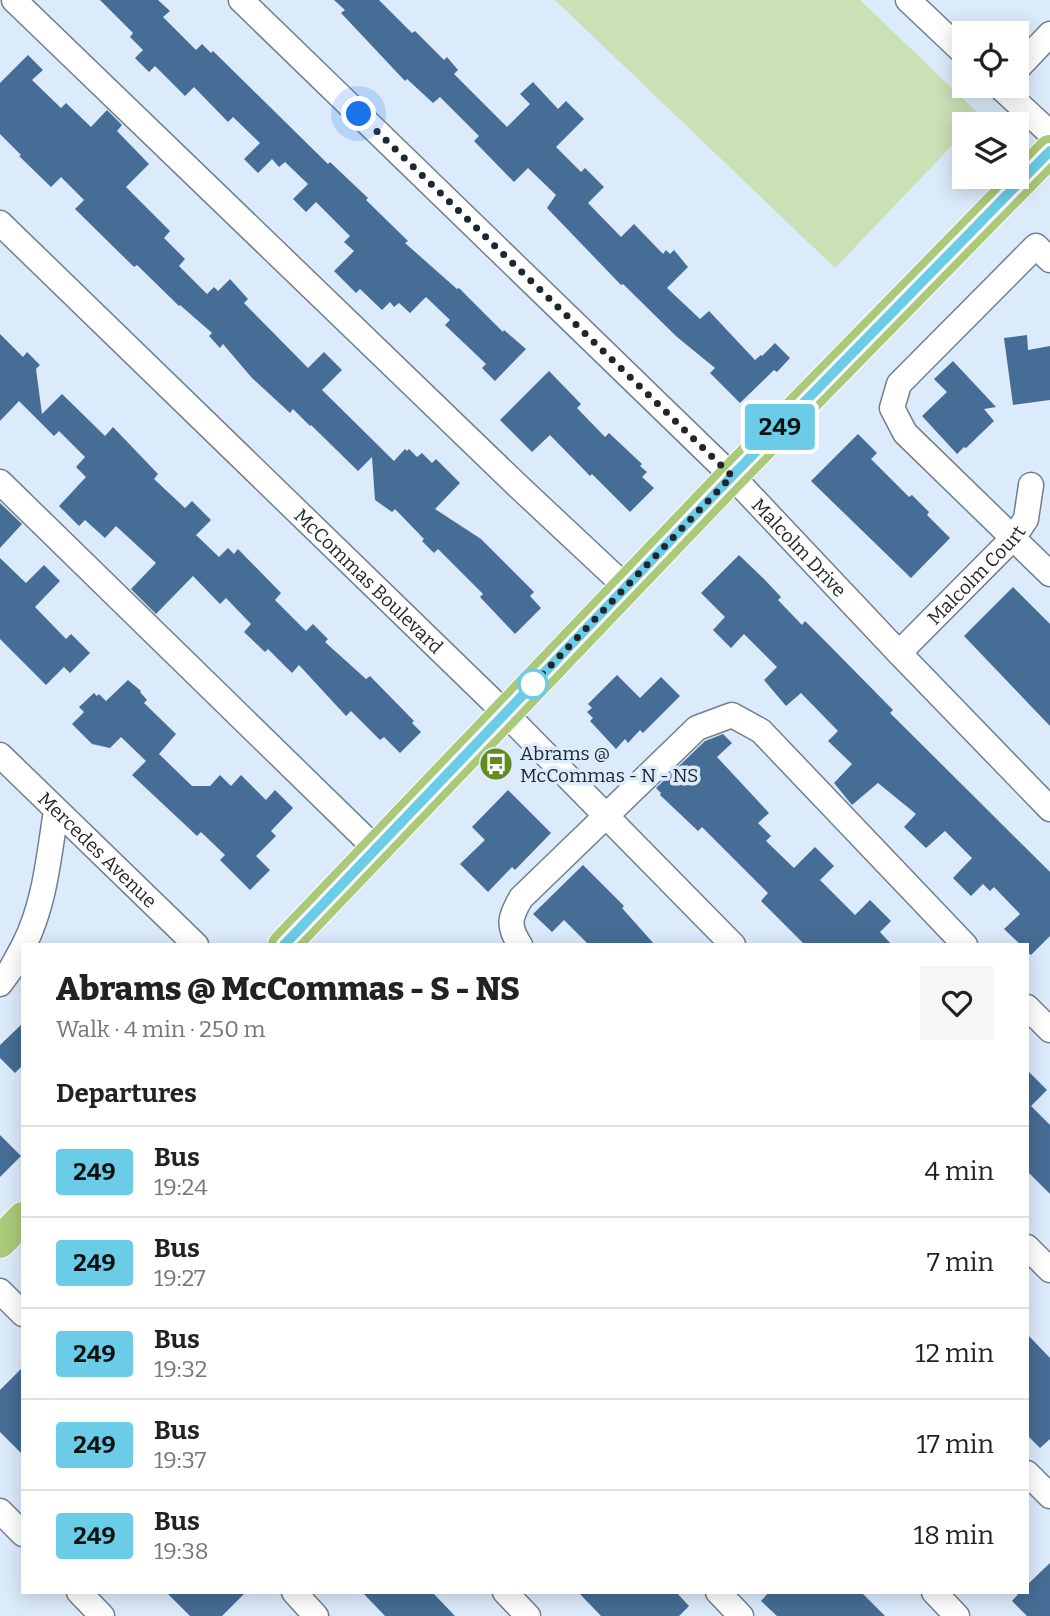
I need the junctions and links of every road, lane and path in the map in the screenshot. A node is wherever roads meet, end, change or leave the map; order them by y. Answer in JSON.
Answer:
{"nodes":[{"id":1,"x":14,"y":0,"type":"edge"},
{"id":2,"x":241,"y":0,"type":"edge"},
{"id":3,"x":908,"y":0,"type":"edge"},
{"id":4,"x":1050,"y":34,"type":"edge"},
{"id":5,"x":952,"y":41,"type":"edge"},
{"id":6,"x":1029,"y":56,"type":"edge"},
{"id":7,"x":1013,"y":98,"type":"edge"},
{"id":8,"x":1050,"y":133,"type":"edge"},
{"id":9,"x":1050,"y":151,"type":"edge"},
{"id":10,"x":0,"y":223,"type":"edge"},
{"id":11,"x":1050,"y":260,"type":"edge"},
{"id":12,"x":732,"y":476,"type":"junction"},
{"id":13,"x":0,"y":482,"type":"edge"},
{"id":14,"x":1031,"y":485,"type":"dead end"},
{"id":15,"x":1014,"y":537,"type":"junction"},
{"id":16,"x":1050,"y":574,"type":"edge"},
{"id":17,"x":626,"y":588,"type":"junction"},
{"id":18,"x":899,"y":653,"type":"junction"},
{"id":19,"x":505,"y":713,"type":"junction"},
{"id":20,"x":0,"y":755,"type":"edge"},
{"id":21,"x":1050,"y":809,"type":"edge"},
{"id":22,"x":56,"y":811,"type":"junction"},
{"id":23,"x":606,"y":815,"type":"junction"},
{"id":24,"x":376,"y":849,"type":"junction"},
{"id":25,"x":25,"y":943,"type":"edge"},
{"id":26,"x":194,"y":943,"type":"edge"},
{"id":27,"x":286,"y":943,"type":"edge"},
{"id":28,"x":519,"y":943,"type":"edge"},
{"id":29,"x":731,"y":943,"type":"edge"},
{"id":30,"x":963,"y":943,"type":"edge"},
{"id":31,"x":21,"y":950,"type":"edge"},
{"id":32,"x":0,"y":984,"type":"edge"},
{"id":33,"x":1029,"y":1009,"type":"edge"},
{"id":34,"x":1050,"y":1030,"type":"edge"},
{"id":35,"x":21,"y":1220,"type":"edge"},
{"id":36,"x":0,"y":1242,"type":"edge"},
{"id":37,"x":1029,"y":1249,"type":"edge"},
{"id":38,"x":1050,"y":1270,"type":"edge"},
{"id":39,"x":0,"y":1291,"type":"edge"},
{"id":40,"x":21,"y":1312,"type":"edge"},
{"id":41,"x":1029,"y":1475,"type":"edge"},
{"id":42,"x":1050,"y":1496,"type":"edge"},
{"id":43,"x":0,"y":1511,"type":"edge"},
{"id":44,"x":21,"y":1533,"type":"edge"},
{"id":45,"x":81,"y":1594,"type":"edge"},
{"id":46,"x":296,"y":1594,"type":"edge"},
{"id":47,"x":507,"y":1594,"type":"edge"},
{"id":48,"x":720,"y":1594,"type":"edge"},
{"id":49,"x":936,"y":1594,"type":"edge"},
{"id":50,"x":102,"y":1616,"type":"edge"},
{"id":51,"x":316,"y":1616,"type":"edge"},
{"id":52,"x":528,"y":1616,"type":"edge"},
{"id":53,"x":741,"y":1616,"type":"edge"},
{"id":54,"x":957,"y":1616,"type":"edge"}],
"edges":[{"from":1,"to":17,"type":"street"},
{"from":2,"to":12,"type":"street","name":"Malcolm Drive"},
{"from":3,"to":5,"type":"street"},
{"from":4,"to":6,"type":"street"},
{"from":7,"to":8,"type":"street"},
{"from":9,"to":12,"type":"main road"},
{"from":10,"to":19,"type":"street","name":"McCommas Boulevard"},
{"from":11,"to":15,"type":"street"},
{"from":12,"to":17,"type":"main road"},
{"from":12,"to":18,"type":"street","name":"Malcolm Drive"},
{"from":13,"to":24,"type":"street"},
{"from":14,"to":15,"type":"street","name":"Malcolm Court"},
{"from":15,"to":16,"type":"street"},
{"from":15,"to":18,"type":"street","name":"Malcolm Court"},
{"from":17,"to":19,"type":"main road"},
{"from":18,"to":21,"type":"street","name":"Malcolm Drive"},
{"from":19,"to":23,"type":"street","name":"McCommas Boulevard"},
{"from":19,"to":24,"type":"main road"},
{"from":20,"to":22,"type":"street","name":"Mercedes Avenue"},
{"from":22,"to":25,"type":"street"},
{"from":22,"to":26,"type":"street","name":"Mercedes Avenue"},
{"from":23,"to":28,"type":"street"},
{"from":23,"to":29,"type":"street","name":"McCommas Boulevard"},
{"from":23,"to":30,"type":"street"},
{"from":24,"to":27,"type":"main road"},
{"from":31,"to":32,"type":"street"},
{"from":33,"to":34,"type":"street"},
{"from":35,"to":36,"type":"main road"},
{"from":37,"to":38,"type":"street"},
{"from":39,"to":40,"type":"street"},
{"from":41,"to":42,"type":"street"},
{"from":43,"to":44,"type":"street"},
{"from":45,"to":50,"type":"street"},
{"from":46,"to":51,"type":"street"},
{"from":47,"to":52,"type":"street"},
{"from":48,"to":53,"type":"street"},
{"from":49,"to":54,"type":"street"}]}
